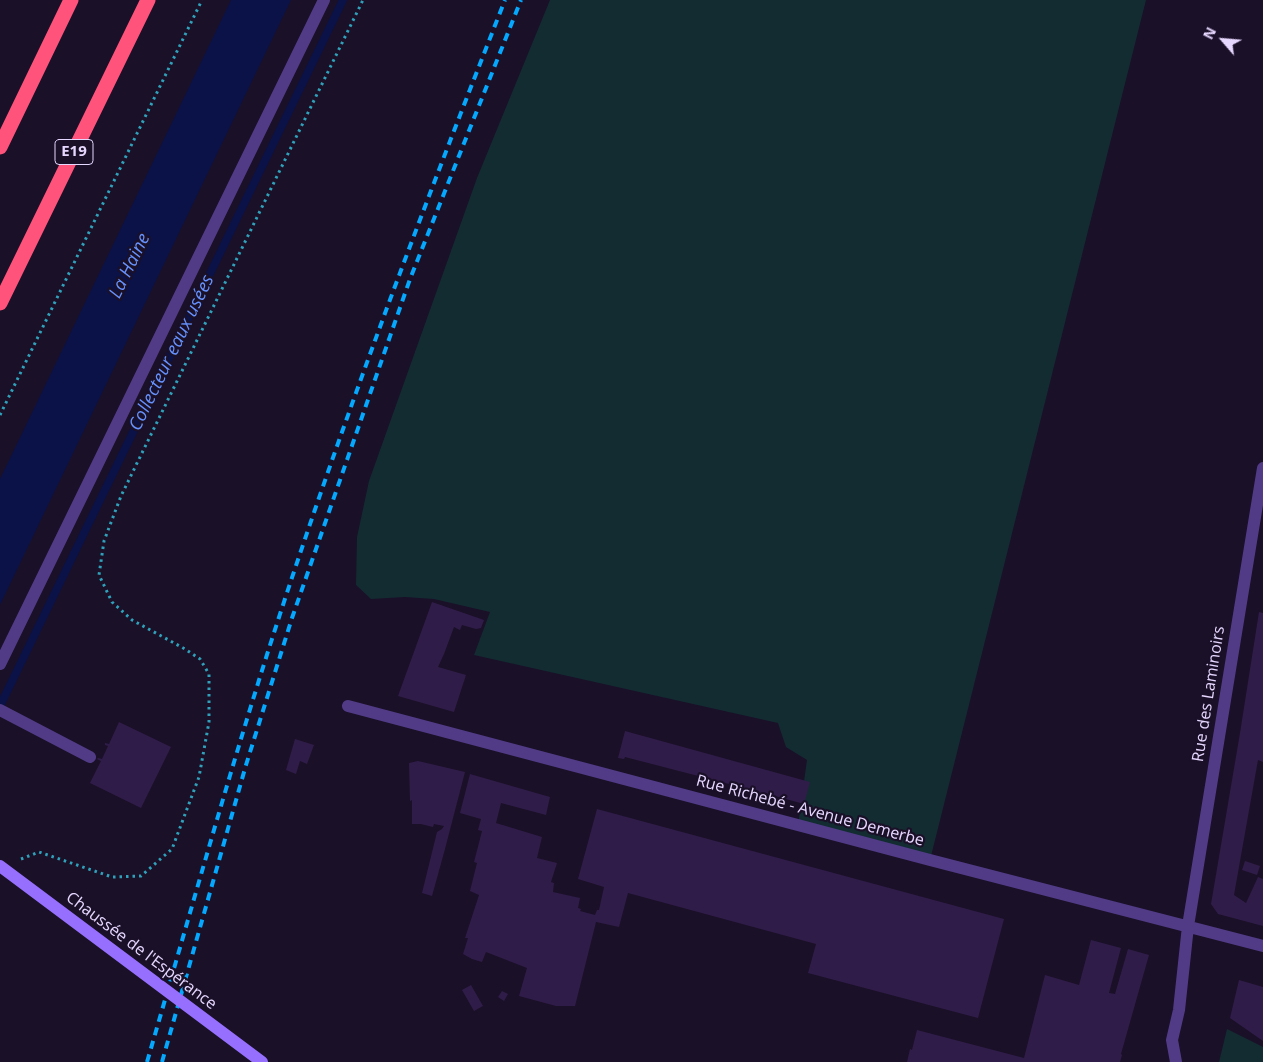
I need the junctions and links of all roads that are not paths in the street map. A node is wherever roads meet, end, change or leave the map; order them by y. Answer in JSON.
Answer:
{"nodes":[{"id":1,"x":71,"y":0,"type":"edge"},
{"id":2,"x":148,"y":0,"type":"edge"},
{"id":3,"x":324,"y":0,"type":"edge"},
{"id":4,"x":0,"y":147,"type":"edge"},
{"id":5,"x":0,"y":303,"type":"edge"},
{"id":6,"x":1263,"y":468,"type":"edge"},
{"id":7,"x":0,"y":664,"type":"edge"},
{"id":8,"x":348,"y":706,"type":"dead end"},
{"id":9,"x":0,"y":710,"type":"edge"},
{"id":10,"x":90,"y":757,"type":"dead end"},
{"id":11,"x":0,"y":866,"type":"edge"},
{"id":12,"x":1188,"y":926,"type":"junction"},
{"id":13,"x":1263,"y":946,"type":"edge"},
{"id":14,"x":262,"y":1062,"type":"edge"},
{"id":15,"x":1176,"y":1062,"type":"edge"}],
"edges":[{"from":1,"to":4,"type":"highway"},
{"from":2,"to":5,"type":"highway","number":"E19"},
{"from":3,"to":7,"type":"street"},
{"from":6,"to":12,"type":"street","name":"Rue des Laminoirs"},
{"from":8,"to":12,"type":"street","name":"Rue Richebé - Avenue Demerbe"},
{"from":9,"to":10,"type":"street"},
{"from":11,"to":14,"type":"main road","name":"Chaussée de l'Espérance","bridge":true},
{"from":12,"to":13,"type":"street","name":"Rue Richebé - Avenue Demerbe"},
{"from":12,"to":15,"type":"street","name":"Rue des Laminoirs"}]}
